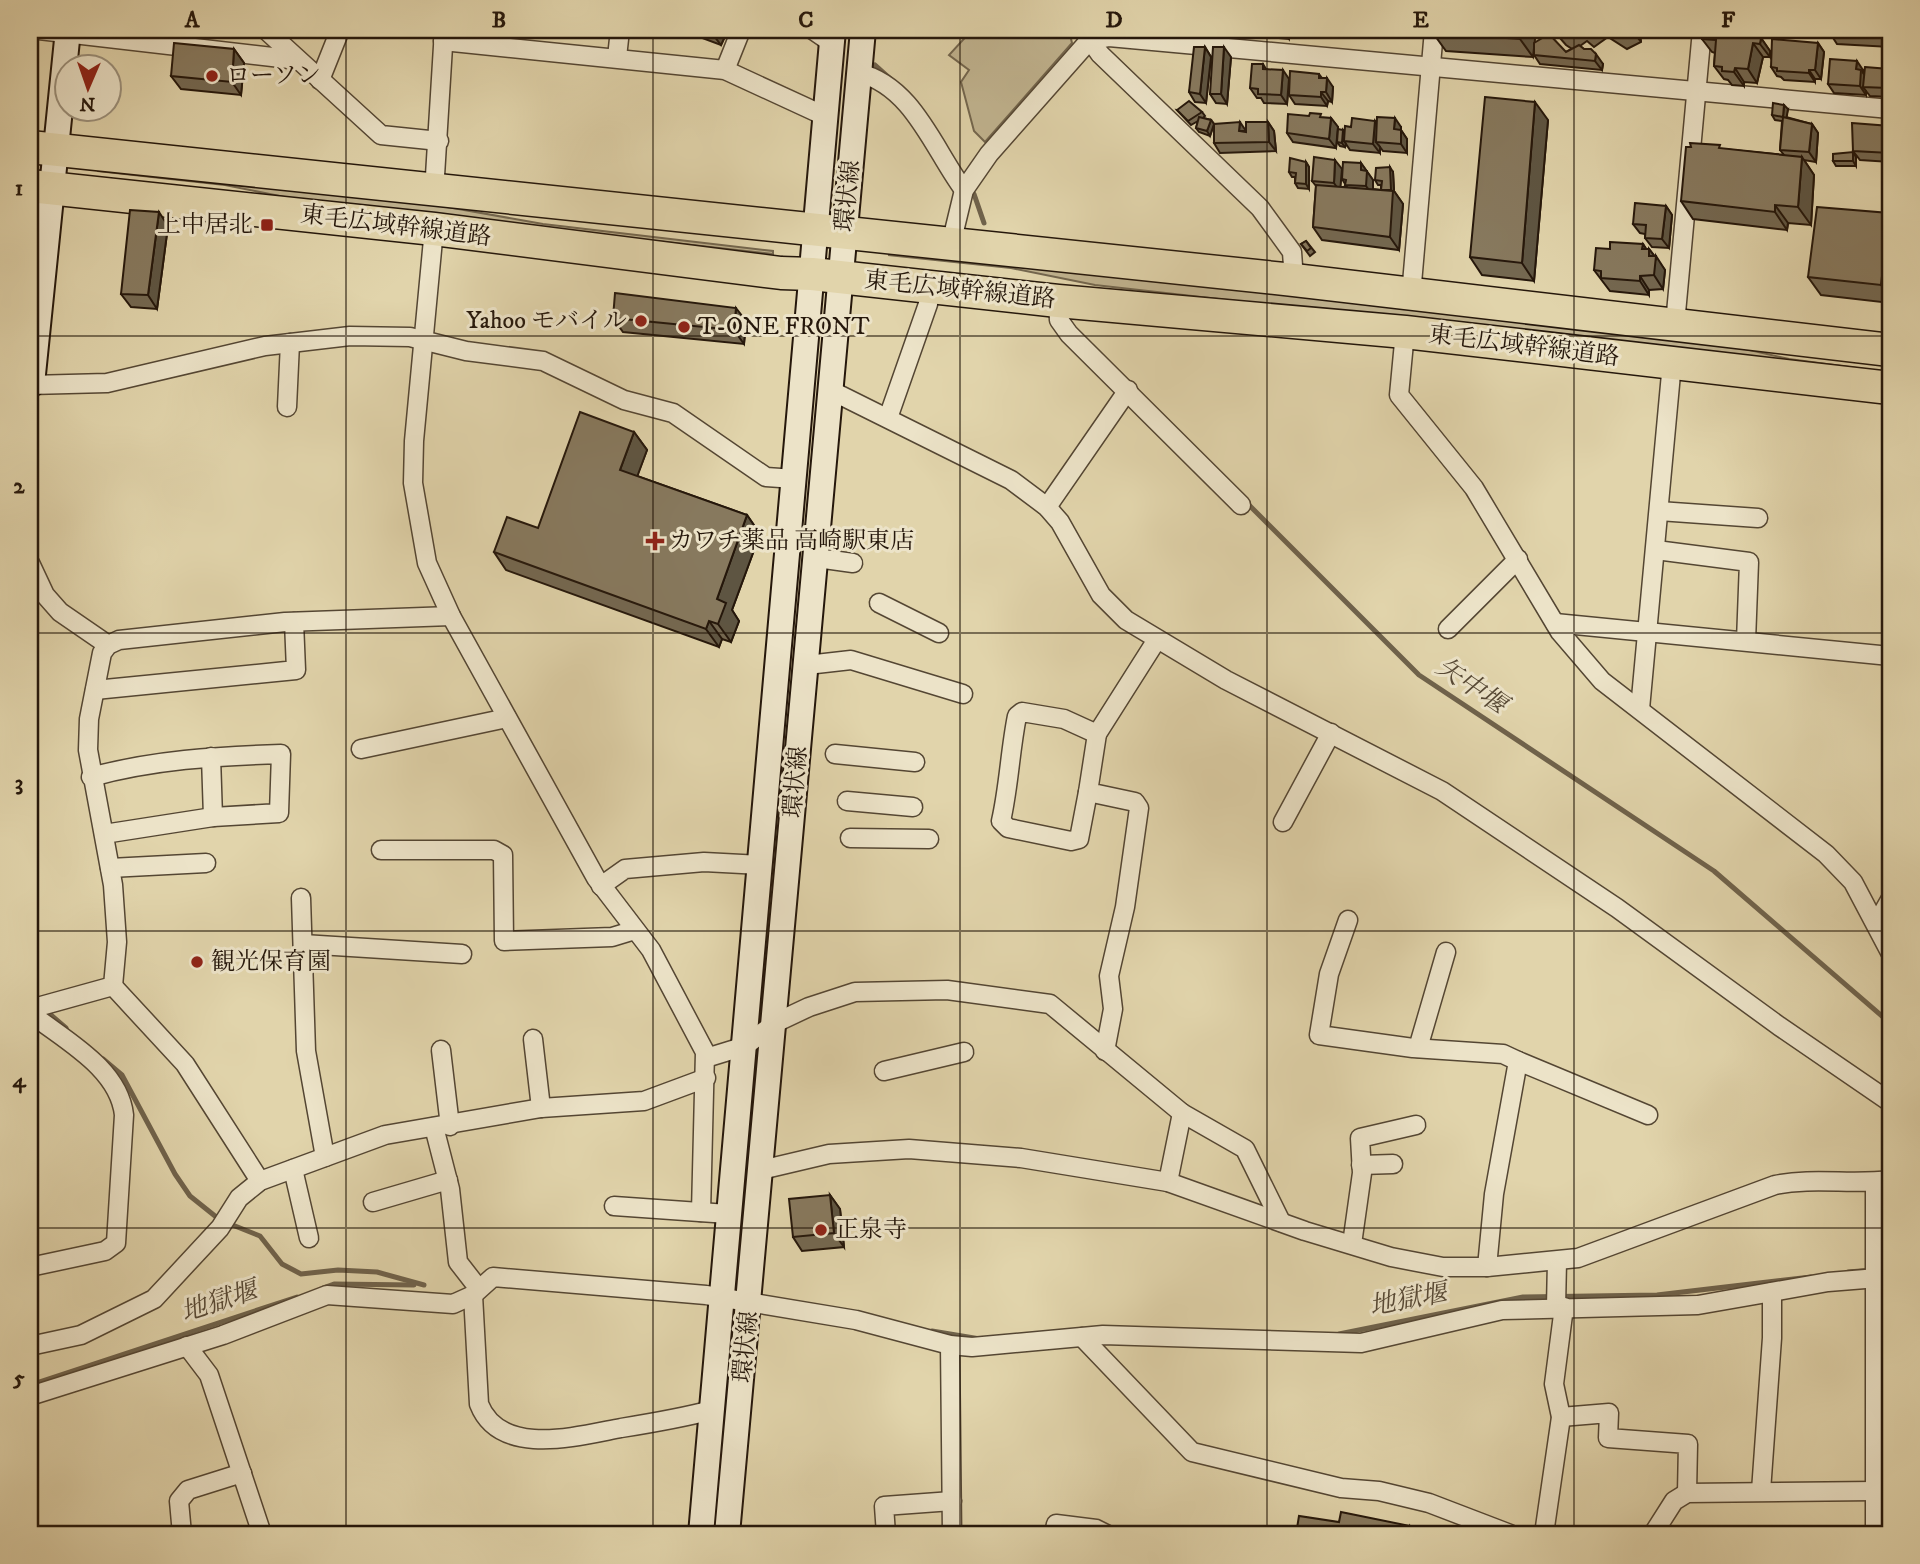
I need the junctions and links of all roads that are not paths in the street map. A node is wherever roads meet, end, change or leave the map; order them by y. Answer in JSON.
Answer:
{"nodes":[{"id":1,"x":39,"y":30,"type":"edge"},
{"id":2,"x":266,"y":30,"type":"edge"},
{"id":3,"x":340,"y":30,"type":"edge"},
{"id":4,"x":620,"y":30,"type":"edge"},
{"id":5,"x":741,"y":30,"type":"edge"},
{"id":6,"x":863,"y":30,"type":"edge"},
{"id":7,"x":1434,"y":30,"type":"edge"},
{"id":8,"x":1702,"y":30,"type":"edge"},
{"id":9,"x":68,"y":31,"type":"edge"},
{"id":10,"x":1090,"y":33,"type":"edge"},
{"id":11,"x":826,"y":34,"type":"edge"},
{"id":12,"x":444,"y":35,"type":"edge"},
{"id":13,"x":617,"y":57,"type":"junction"},
{"id":14,"x":299,"y":60,"type":"junction"},
{"id":15,"x":1430,"y":65,"type":"junction"},
{"id":16,"x":725,"y":70,"type":"junction"},
{"id":17,"x":859,"y":73,"type":"junction"},
{"id":18,"x":320,"y":80,"type":"junction"},
{"id":19,"x":1695,"y":90,"type":"junction"},
{"id":20,"x":1890,"y":109,"type":"edge"},
{"id":21,"x":827,"y":117,"type":"junction"},
{"id":22,"x":439,"y":141,"type":"junction"},
{"id":23,"x":43,"y":148,"type":"edge"},
{"id":24,"x":40,"y":187,"type":"edge"},
{"id":25,"x":964,"y":190,"type":"junction"},
{"id":26,"x":434,"y":192,"type":"junction"},
{"id":27,"x":434,"y":229,"type":"junction"},
{"id":28,"x":831,"y":231,"type":"junction"},
{"id":29,"x":951,"y":244,"type":"junction"},
{"id":30,"x":826,"y":275,"type":"junction"},
{"id":31,"x":1294,"y":280,"type":"junction"},
{"id":32,"x":930,"y":288,"type":"junction"},
{"id":33,"x":1411,"y":295,"type":"junction"},
{"id":34,"x":1058,"y":301,"type":"junction"},
{"id":35,"x":1675,"y":324,"type":"junction"},
{"id":36,"x":1405,"y":332,"type":"junction"},
{"id":37,"x":422,"y":340,"type":"junction"},
{"id":38,"x":290,"y":343,"type":"junction"},
{"id":39,"x":1890,"y":351,"type":"edge"},
{"id":40,"x":1672,"y":363,"type":"junction"},
{"id":41,"x":31,"y":384,"type":"edge"},
{"id":42,"x":1890,"y":388,"type":"edge"},
{"id":43,"x":828,"y":389,"type":"junction"},
{"id":44,"x":1128,"y":390,"type":"junction"},
{"id":45,"x":287,"y":407,"type":"dead end"},
{"id":46,"x":888,"y":418,"type":"junction"},
{"id":47,"x":795,"y":479,"type":"junction"},
{"id":48,"x":1241,"y":505,"type":"dead end"},
{"id":49,"x":1047,"y":507,"type":"junction"},
{"id":50,"x":1659,"y":510,"type":"junction"},
{"id":51,"x":1758,"y":518,"type":"dead end"},
{"id":52,"x":1656,"y":550,"type":"junction"},
{"id":53,"x":817,"y":558,"type":"junction"},
{"id":54,"x":1518,"y":559,"type":"junction"},
{"id":55,"x":30,"y":563,"type":"edge"},
{"id":56,"x":853,"y":563,"type":"dead end"},
{"id":57,"x":878,"y":603,"type":"dead end"},
{"id":58,"x":451,"y":616,"type":"junction"},
{"id":59,"x":294,"y":622,"type":"junction"},
{"id":60,"x":1555,"y":623,"type":"junction"},
{"id":61,"x":1448,"y":629,"type":"dead end"},
{"id":62,"x":1649,"y":631,"type":"junction"},
{"id":63,"x":939,"y":633,"type":"dead end"},
{"id":64,"x":1156,"y":641,"type":"junction"},
{"id":65,"x":1746,"y":641,"type":"junction"},
{"id":66,"x":108,"y":645,"type":"junction"},
{"id":67,"x":1890,"y":656,"type":"edge"},
{"id":68,"x":807,"y":665,"type":"junction"},
{"id":69,"x":95,"y":690,"type":"junction"},
{"id":70,"x":963,"y":694,"type":"dead end"},
{"id":71,"x":1640,"y":709,"type":"junction"},
{"id":72,"x":508,"y":718,"type":"junction"},
{"id":73,"x":1331,"y":733,"type":"junction"},
{"id":74,"x":1097,"y":734,"type":"junction"},
{"id":75,"x":361,"y":748,"type":"dead end"},
{"id":76,"x":835,"y":754,"type":"dead end"},
{"id":77,"x":211,"y":757,"type":"junction"},
{"id":78,"x":915,"y":762,"type":"dead end"},
{"id":79,"x":91,"y":777,"type":"junction"},
{"id":80,"x":1088,"y":792,"type":"junction"},
{"id":81,"x":847,"y":801,"type":"dead end"},
{"id":82,"x":913,"y":807,"type":"dead end"},
{"id":83,"x":213,"y":817,"type":"junction"},
{"id":84,"x":1283,"y":822,"type":"dead end"},
{"id":85,"x":104,"y":834,"type":"junction"},
{"id":86,"x":850,"y":838,"type":"dead end"},
{"id":87,"x":929,"y":839,"type":"dead end"},
{"id":88,"x":381,"y":850,"type":"dead end"},
{"id":89,"x":206,"y":863,"type":"dead end"},
{"id":90,"x":761,"y":865,"type":"junction"},
{"id":91,"x":110,"y":868,"type":"junction"},
{"id":92,"x":601,"y":886,"type":"junction"},
{"id":93,"x":302,"y":898,"type":"dead end"},
{"id":94,"x":1890,"y":900,"type":"edge"},
{"id":95,"x":1348,"y":920,"type":"dead end"},
{"id":96,"x":1877,"y":923,"type":"junction"},
{"id":97,"x":635,"y":930,"type":"junction"},
{"id":98,"x":303,"y":944,"type":"junction"},
{"id":99,"x":1446,"y":952,"type":"dead end"},
{"id":100,"x":1890,"y":952,"type":"edge"},
{"id":101,"x":462,"y":954,"type":"dead end"},
{"id":102,"x":113,"y":986,"type":"junction"},
{"id":103,"x":30,"y":1011,"type":"edge"},
{"id":104,"x":775,"y":1023,"type":"junction"},
{"id":105,"x":533,"y":1039,"type":"dead end"},
{"id":106,"x":744,"y":1045,"type":"junction"},
{"id":107,"x":1418,"y":1048,"type":"junction"},
{"id":108,"x":441,"y":1050,"type":"dead end"},
{"id":109,"x":1105,"y":1051,"type":"junction"},
{"id":110,"x":964,"y":1052,"type":"dead end"},
{"id":111,"x":706,"y":1058,"type":"junction"},
{"id":112,"x":1518,"y":1061,"type":"junction"},
{"id":113,"x":884,"y":1071,"type":"dead end"},
{"id":114,"x":706,"y":1078,"type":"junction"},
{"id":115,"x":1890,"y":1102,"type":"edge"},
{"id":116,"x":541,"y":1108,"type":"junction"},
{"id":117,"x":1182,"y":1113,"type":"junction"},
{"id":118,"x":1648,"y":1115,"type":"dead end"},
{"id":119,"x":1416,"y":1125,"type":"dead end"},
{"id":120,"x":442,"y":1127,"type":"junction"},
{"id":121,"x":325,"y":1157,"type":"junction"},
{"id":122,"x":1393,"y":1164,"type":"dead end"},
{"id":123,"x":1362,"y":1165,"type":"junction"},
{"id":124,"x":293,"y":1169,"type":"junction"},
{"id":125,"x":761,"y":1170,"type":"junction"},
{"id":126,"x":448,"y":1180,"type":"junction"},
{"id":127,"x":260,"y":1181,"type":"junction"},
{"id":128,"x":1883,"y":1181,"type":"edge"},
{"id":129,"x":1168,"y":1182,"type":"junction"},
{"id":130,"x":373,"y":1202,"type":"dead end"},
{"id":131,"x":614,"y":1206,"type":"dead end"},
{"id":132,"x":701,"y":1212,"type":"junction"},
{"id":133,"x":728,"y":1214,"type":"junction"},
{"id":134,"x":1281,"y":1222,"type":"junction"},
{"id":135,"x":309,"y":1238,"type":"dead end"},
{"id":136,"x":1352,"y":1244,"type":"junction"},
{"id":137,"x":1557,"y":1261,"type":"junction"},
{"id":138,"x":30,"y":1267,"type":"edge"},
{"id":139,"x":1487,"y":1267,"type":"junction"},
{"id":140,"x":1883,"y":1277,"type":"edge"},
{"id":141,"x":476,"y":1292,"type":"junction"},
{"id":142,"x":1772,"y":1292,"type":"junction"},
{"id":143,"x":721,"y":1298,"type":"junction"},
{"id":144,"x":750,"y":1302,"type":"junction"},
{"id":145,"x":1560,"y":1307,"type":"junction"},
{"id":146,"x":1082,"y":1337,"type":"junction"},
{"id":147,"x":950,"y":1345,"type":"junction"},
{"id":148,"x":30,"y":1346,"type":"edge"},
{"id":149,"x":187,"y":1346,"type":"junction"},
{"id":150,"x":30,"y":1396,"type":"edge"},
{"id":151,"x":712,"y":1410,"type":"junction"},
{"id":152,"x":1560,"y":1417,"type":"junction"},
{"id":153,"x":1883,"y":1460,"type":"edge"},
{"id":154,"x":242,"y":1473,"type":"junction"},
{"id":155,"x":1875,"y":1490,"type":"junction"},
{"id":156,"x":1761,"y":1491,"type":"junction"},
{"id":157,"x":1687,"y":1493,"type":"junction"},
{"id":158,"x":952,"y":1500,"type":"junction"},
{"id":159,"x":182,"y":1534,"type":"edge"},
{"id":160,"x":262,"y":1534,"type":"edge"},
{"id":161,"x":701,"y":1534,"type":"edge"},
{"id":162,"x":727,"y":1534,"type":"edge"},
{"id":163,"x":886,"y":1534,"type":"edge"},
{"id":164,"x":952,"y":1534,"type":"edge"},
{"id":165,"x":1054,"y":1534,"type":"edge"},
{"id":166,"x":1106,"y":1534,"type":"edge"},
{"id":167,"x":1510,"y":1534,"type":"edge"},
{"id":168,"x":1544,"y":1534,"type":"edge"},
{"id":169,"x":1653,"y":1534,"type":"edge"},
{"id":170,"x":1875,"y":1534,"type":"edge"}],
"edges":[{"from":1,"to":9,"type":"street"},
{"from":2,"to":14,"type":"street"},
{"from":3,"to":18,"type":"street"},
{"from":4,"to":13,"type":"street"},
{"from":5,"to":16,"type":"street"},
{"from":6,"to":17,"type":"street","name":"環状線"},
{"from":7,"to":15,"type":"street"},
{"from":8,"to":19,"type":"street"},
{"from":9,"to":14,"type":"street"},
{"from":9,"to":23,"type":"street"},
{"from":10,"to":15,"type":"street"},
{"from":10,"to":25,"type":"street"},
{"from":10,"to":31,"type":"street"},
{"from":11,"to":21,"type":"street","name":"環状線"},
{"from":12,"to":13,"type":"street"},
{"from":12,"to":22,"type":"street"},
{"from":13,"to":16,"type":"street"},
{"from":14,"to":18,"type":"street"},
{"from":15,"to":19,"type":"street"},
{"from":15,"to":33,"type":"street"},
{"from":16,"to":21,"type":"street"},
{"from":17,"to":25,"type":"street"},
{"from":17,"to":28,"type":"street","name":"環状線"},
{"from":18,"to":22,"type":"street"},
{"from":19,"to":20,"type":"street"},
{"from":19,"to":35,"type":"street"},
{"from":21,"to":28,"type":"street","name":"環状線"},
{"from":22,"to":26,"type":"street"},
{"from":23,"to":24,"type":"street"},
{"from":23,"to":26,"type":"highway","name":"東毛広域幹線道路"},
{"from":24,"to":27,"type":"highway","name":"東毛広域幹線道路"},
{"from":24,"to":41,"type":"street"},
{"from":25,"to":29,"type":"street"},
{"from":26,"to":28,"type":"highway","name":"東毛広域幹線道路"},
{"from":27,"to":30,"type":"highway","name":"東毛広域幹線道路"},
{"from":27,"to":37,"type":"street"},
{"from":28,"to":29,"type":"highway","name":"東毛広域幹線道路"},
{"from":28,"to":30,"type":"street","name":"環状線"},
{"from":29,"to":31,"type":"highway","name":"東毛広域幹線道路"},
{"from":30,"to":32,"type":"highway","name":"東毛広域幹線道路"},
{"from":30,"to":43,"type":"street","name":"環状線"},
{"from":30,"to":47,"type":"street","name":"環状線"},
{"from":31,"to":33,"type":"highway","name":"東毛広域幹線道路"},
{"from":32,"to":34,"type":"highway","name":"東毛広域幹線道路"},
{"from":32,"to":46,"type":"street"},
{"from":33,"to":35,"type":"highway","name":"東毛広域幹線道路"},
{"from":34,"to":36,"type":"highway","name":"東毛広域幹線道路"},
{"from":34,"to":44,"type":"street"},
{"from":35,"to":39,"type":"highway","name":"東毛広域幹線道路"},
{"from":36,"to":40,"type":"highway","name":"東毛広域幹線道路"},
{"from":36,"to":54,"type":"street"},
{"from":37,"to":38,"type":"street"},
{"from":37,"to":47,"type":"street"},
{"from":37,"to":58,"type":"street"},
{"from":38,"to":41,"type":"street"},
{"from":38,"to":45,"type":"street"},
{"from":40,"to":42,"type":"highway","name":"東毛広域幹線道路"},
{"from":40,"to":50,"type":"street"},
{"from":43,"to":46,"type":"street"},
{"from":43,"to":53,"type":"street","name":"環状線"},
{"from":44,"to":48,"type":"street"},
{"from":44,"to":49,"type":"street"},
{"from":46,"to":49,"type":"street"},
{"from":47,"to":90,"type":"street","name":"環状線"},
{"from":49,"to":64,"type":"street"},
{"from":50,"to":51,"type":"street"},
{"from":50,"to":52,"type":"street"},
{"from":52,"to":62,"type":"street"},
{"from":52,"to":65,"type":"street"},
{"from":53,"to":56,"type":"street"},
{"from":53,"to":68,"type":"street","name":"環状線"},
{"from":54,"to":60,"type":"street"},
{"from":54,"to":61,"type":"street"},
{"from":55,"to":66,"type":"street"},
{"from":57,"to":63,"type":"street"},
{"from":58,"to":59,"type":"street"},
{"from":58,"to":72,"type":"street"},
{"from":59,"to":66,"type":"street"},
{"from":59,"to":69,"type":"street"},
{"from":60,"to":62,"type":"street"},
{"from":60,"to":71,"type":"street"},
{"from":62,"to":65,"type":"street"},
{"from":62,"to":71,"type":"street"},
{"from":64,"to":73,"type":"street"},
{"from":64,"to":74,"type":"street"},
{"from":65,"to":67,"type":"street"},
{"from":66,"to":69,"type":"street"},
{"from":68,"to":70,"type":"street"},
{"from":68,"to":104,"type":"street","name":"環状線"},
{"from":69,"to":79,"type":"street"},
{"from":71,"to":96,"type":"street"},
{"from":72,"to":75,"type":"street"},
{"from":72,"to":92,"type":"street"},
{"from":73,"to":84,"type":"street"},
{"from":73,"to":115,"type":"street"},
{"from":74,"to":80,"type":"street"},
{"from":74,"to":80,"type":"street"},
{"from":76,"to":78,"type":"street"},
{"from":77,"to":79,"type":"street"},
{"from":77,"to":83,"type":"street"},
{"from":77,"to":83,"type":"street"},
{"from":79,"to":85,"type":"street"},
{"from":80,"to":109,"type":"street"},
{"from":81,"to":82,"type":"street"},
{"from":83,"to":85,"type":"street"},
{"from":85,"to":91,"type":"street"},
{"from":86,"to":87,"type":"street"},
{"from":88,"to":97,"type":"street"},
{"from":89,"to":91,"type":"street"},
{"from":90,"to":92,"type":"street"},
{"from":90,"to":106,"type":"street","name":"環状線"},
{"from":91,"to":102,"type":"street"},
{"from":92,"to":97,"type":"street"},
{"from":93,"to":98,"type":"street"},
{"from":94,"to":96,"type":"street"},
{"from":95,"to":107,"type":"street"},
{"from":96,"to":100,"type":"street"},
{"from":97,"to":111,"type":"street"},
{"from":98,"to":101,"type":"street"},
{"from":98,"to":121,"type":"street"},
{"from":99,"to":107,"type":"street"},
{"from":102,"to":103,"type":"street"},
{"from":102,"to":127,"type":"street"},
{"from":103,"to":138,"type":"street"},
{"from":104,"to":106,"type":"street"},
{"from":104,"to":109,"type":"street"},
{"from":104,"to":125,"type":"street","name":"環状線"},
{"from":105,"to":116,"type":"street"},
{"from":106,"to":111,"type":"street"},
{"from":106,"to":133,"type":"street","name":"環状線"},
{"from":107,"to":112,"type":"street"},
{"from":108,"to":120,"type":"street"},
{"from":109,"to":117,"type":"street"},
{"from":110,"to":113,"type":"street"},
{"from":111,"to":114,"type":"street"},
{"from":112,"to":118,"type":"street"},
{"from":112,"to":139,"type":"street"},
{"from":114,"to":116,"type":"street"},
{"from":114,"to":132,"type":"street"},
{"from":116,"to":120,"type":"street"},
{"from":117,"to":129,"type":"street"},
{"from":117,"to":134,"type":"street"},
{"from":119,"to":123,"type":"street"},
{"from":120,"to":121,"type":"street"},
{"from":120,"to":126,"type":"street"},
{"from":121,"to":124,"type":"street"},
{"from":122,"to":123,"type":"street"},
{"from":123,"to":136,"type":"street"},
{"from":124,"to":127,"type":"street"},
{"from":124,"to":135,"type":"street"},
{"from":125,"to":129,"type":"street"},
{"from":125,"to":144,"type":"street","name":"環状線"},
{"from":126,"to":130,"type":"street"},
{"from":126,"to":141,"type":"street"},
{"from":127,"to":148,"type":"street"},
{"from":128,"to":137,"type":"street"},
{"from":128,"to":140,"type":"street"},
{"from":129,"to":134,"type":"street"},
{"from":131,"to":132,"type":"street"},
{"from":132,"to":133,"type":"street"},
{"from":133,"to":143,"type":"street","name":"環状線"},
{"from":134,"to":136,"type":"street"},
{"from":136,"to":139,"type":"street"},
{"from":137,"to":139,"type":"street"},
{"from":137,"to":145,"type":"street"},
{"from":140,"to":142,"type":"street"},
{"from":140,"to":153,"type":"street"},
{"from":141,"to":143,"type":"street"},
{"from":141,"to":149,"type":"street"},
{"from":141,"to":151,"type":"street"},
{"from":142,"to":145,"type":"street"},
{"from":142,"to":156,"type":"street"},
{"from":143,"to":144,"type":"street"},
{"from":143,"to":151,"type":"street","name":"環状線"},
{"from":144,"to":147,"type":"street"},
{"from":144,"to":162,"type":"street","name":"環状線"},
{"from":145,"to":146,"type":"street"},
{"from":145,"to":152,"type":"street"},
{"from":146,"to":147,"type":"street"},
{"from":146,"to":167,"type":"street"},
{"from":147,"to":158,"type":"street"},
{"from":149,"to":150,"type":"street"},
{"from":149,"to":154,"type":"street"},
{"from":151,"to":161,"type":"street","name":"環状線"},
{"from":152,"to":157,"type":"street"},
{"from":152,"to":168,"type":"street"},
{"from":153,"to":155,"type":"street"},
{"from":154,"to":159,"type":"street"},
{"from":154,"to":160,"type":"street"},
{"from":155,"to":156,"type":"street"},
{"from":155,"to":170,"type":"street"},
{"from":156,"to":157,"type":"street"},
{"from":157,"to":169,"type":"street"},
{"from":158,"to":163,"type":"street"},
{"from":158,"to":164,"type":"street"},
{"from":165,"to":166,"type":"street"}]}
